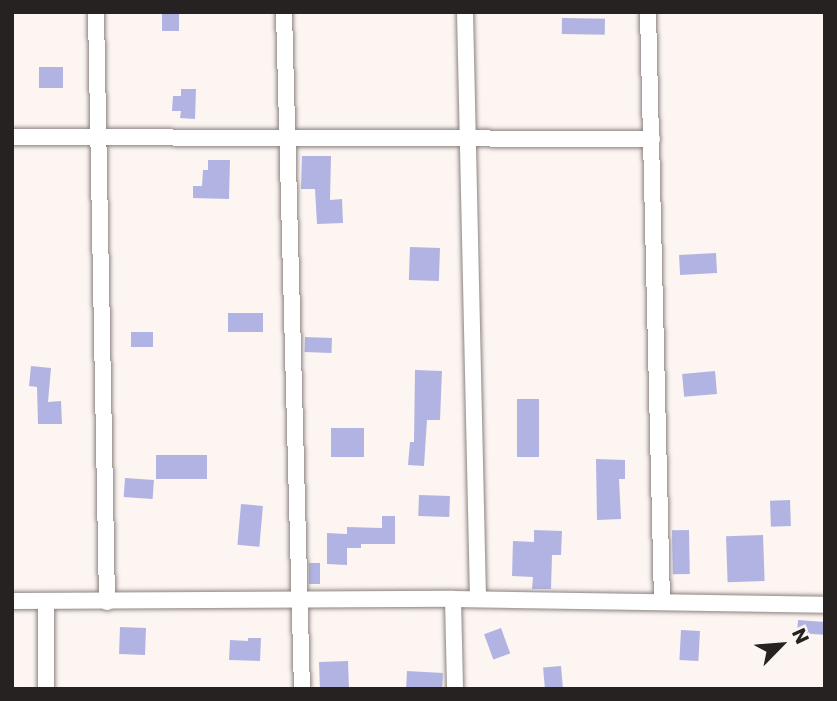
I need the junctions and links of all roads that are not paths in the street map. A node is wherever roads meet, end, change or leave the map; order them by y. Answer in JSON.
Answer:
{"nodes":[{"id":1,"x":96,"y":12,"type":"edge"},
{"id":2,"x":284,"y":12,"type":"edge"},
{"id":3,"x":465,"y":12,"type":"edge"},
{"id":4,"x":648,"y":12,"type":"edge"},
{"id":5,"x":12,"y":137,"type":"edge"},
{"id":6,"x":98,"y":137,"type":"junction"},
{"id":7,"x":286,"y":138,"type":"junction"},
{"id":8,"x":468,"y":139,"type":"junction"},
{"id":9,"x":652,"y":139,"type":"junction"},
{"id":10,"x":453,"y":599,"type":"junction"},
{"id":11,"x":478,"y":599,"type":"junction"},
{"id":12,"x":300,"y":600,"type":"junction"},
{"id":13,"x":12,"y":601,"type":"edge"},
{"id":14,"x":46,"y":601,"type":"junction"},
{"id":15,"x":107,"y":602,"type":"junction"},
{"id":16,"x":662,"y":603,"type":"junction"},
{"id":17,"x":825,"y":605,"type":"edge"},
{"id":18,"x":46,"y":689,"type":"edge"},
{"id":19,"x":302,"y":689,"type":"edge"},
{"id":20,"x":455,"y":689,"type":"edge"}],
"edges":[{"from":1,"to":6,"type":"street"},
{"from":2,"to":7,"type":"street"},
{"from":3,"to":8,"type":"street"},
{"from":4,"to":9,"type":"street"},
{"from":5,"to":6,"type":"street"},
{"from":6,"to":7,"type":"street"},
{"from":6,"to":15,"type":"street"},
{"from":7,"to":8,"type":"street"},
{"from":7,"to":12,"type":"street"},
{"from":8,"to":9,"type":"street"},
{"from":8,"to":11,"type":"street"},
{"from":9,"to":16,"type":"street"},
{"from":10,"to":11,"type":"street"},
{"from":10,"to":12,"type":"street"},
{"from":10,"to":20,"type":"street"},
{"from":11,"to":16,"type":"street"},
{"from":12,"to":15,"type":"street"},
{"from":12,"to":19,"type":"street"},
{"from":13,"to":14,"type":"street"},
{"from":14,"to":15,"type":"street"},
{"from":14,"to":18,"type":"street"},
{"from":16,"to":17,"type":"street"}]}
